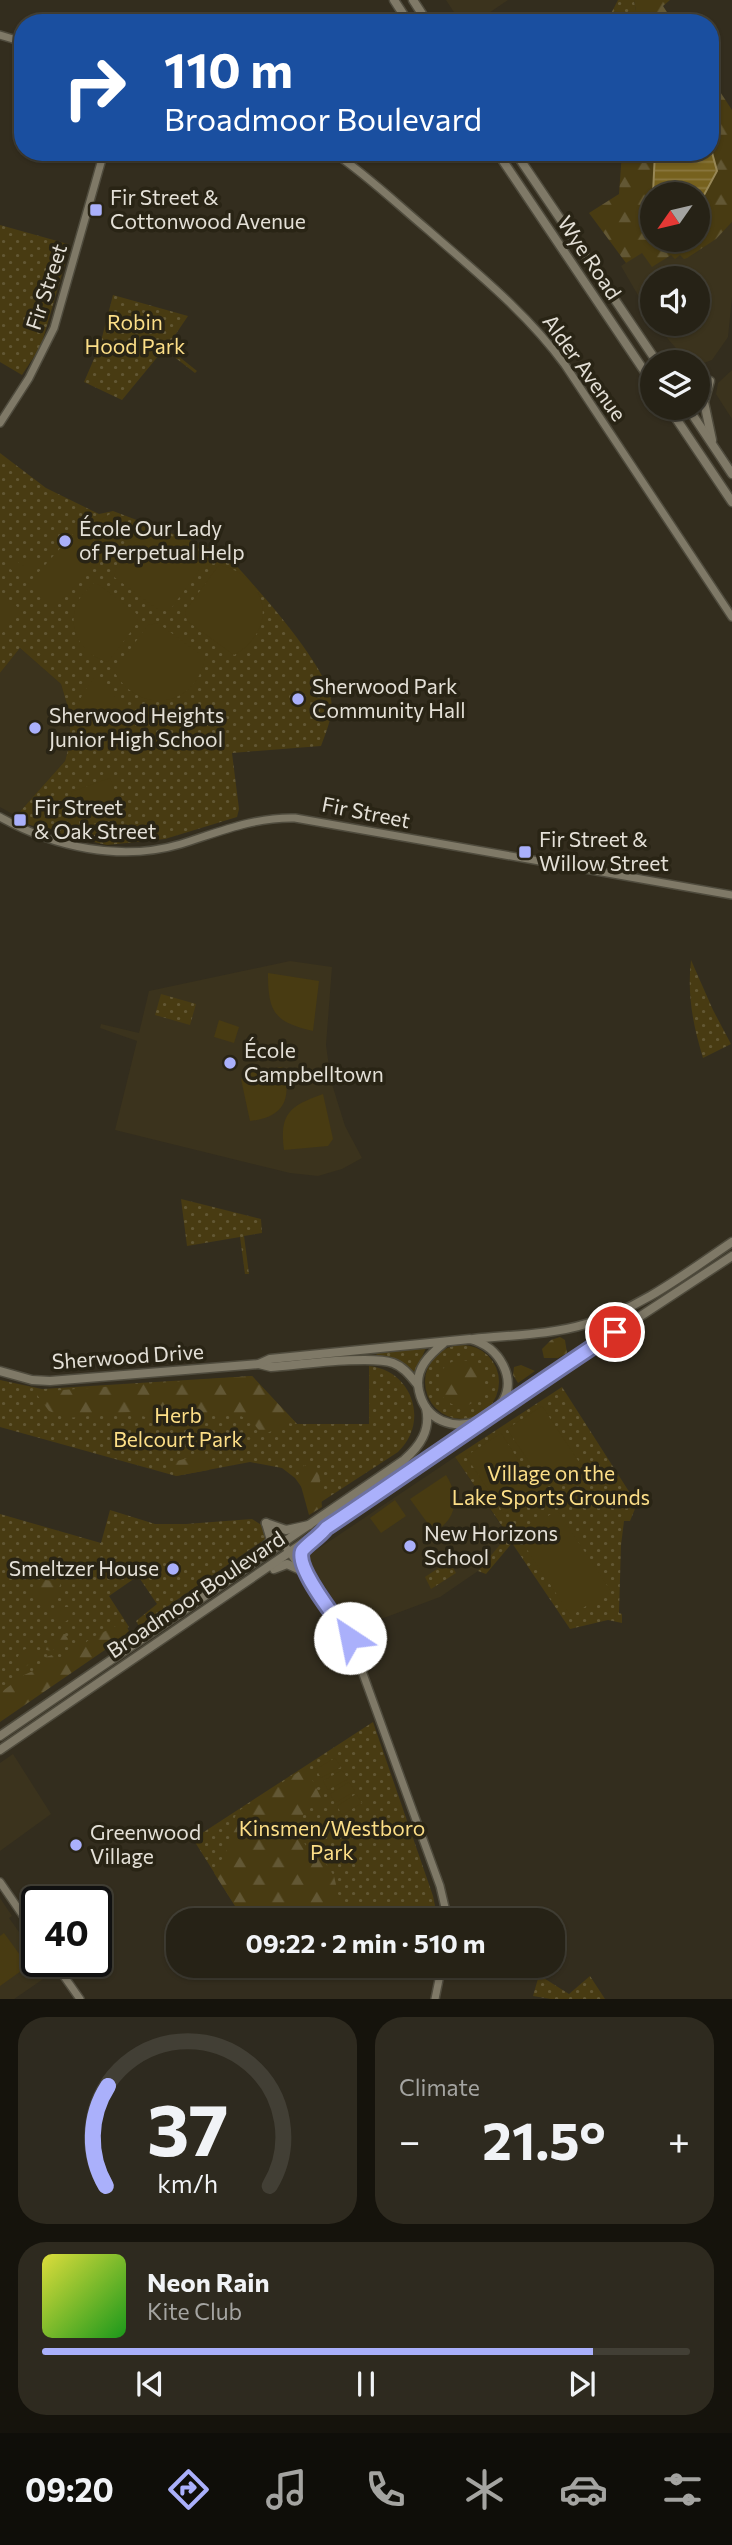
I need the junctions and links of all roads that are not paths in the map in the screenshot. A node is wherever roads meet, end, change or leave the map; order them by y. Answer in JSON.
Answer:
{"nodes":[{"id":1,"x":101,"y":161,"type":"edge"},
{"id":2,"x":344,"y":161,"type":"edge"},
{"id":3,"x":503,"y":161,"type":"edge"},
{"id":4,"x":521,"y":161,"type":"edge"},
{"id":5,"x":525,"y":161,"type":"edge"},
{"id":6,"x":527,"y":169,"type":"junction"},
{"id":7,"x":650,"y":350,"type":"edge"},
{"id":8,"x":640,"y":365,"type":"edge"},
{"id":9,"x":677,"y":420,"type":"edge"},
{"id":10,"x":696,"y":420,"type":"edge"},
{"id":11,"x":708,"y":420,"type":"edge"},
{"id":12,"x":0,"y":423,"type":"edge"},
{"id":13,"x":713,"y":446,"type":"junction"},
{"id":14,"x":732,"y":474,"type":"edge"},
{"id":15,"x":732,"y":502,"type":"edge"},
{"id":16,"x":732,"y":617,"type":"edge"},
{"id":17,"x":0,"y":817,"type":"edge"},
{"id":18,"x":732,"y":895,"type":"edge"},
{"id":19,"x":732,"y":1242,"type":"edge"},
{"id":20,"x":732,"y":1256,"type":"edge"},
{"id":21,"x":470,"y":1339,"type":"junction"},
{"id":22,"x":445,"y":1342,"type":"junction"},
{"id":23,"x":259,"y":1364,"type":"junction"},
{"id":24,"x":0,"y":1371,"type":"edge"},
{"id":25,"x":418,"y":1385,"type":"junction"},
{"id":26,"x":426,"y":1408,"type":"junction"},
{"id":27,"x":491,"y":1414,"type":"junction"},
{"id":28,"x":481,"y":1421,"type":"junction"},
{"id":29,"x":312,"y":1525,"type":"junction"},
{"id":30,"x":326,"y":1528,"type":"junction"},
{"id":31,"x":283,"y":1544,"type":"junction"},
{"id":32,"x":290,"y":1553,"type":"junction"},
{"id":33,"x":245,"y":1570,"type":"junction"},
{"id":34,"x":305,"y":1572,"type":"junction"},
{"id":35,"x":231,"y":1592,"type":"junction"},
{"id":36,"x":0,"y":1736,"type":"edge"},
{"id":37,"x":0,"y":1750,"type":"edge"},
{"id":38,"x":0,"y":1882,"type":"edge"},
{"id":39,"x":446,"y":1908,"type":"edge"},
{"id":40,"x":21,"y":1913,"type":"edge"},
{"id":41,"x":65,"y":1977,"type":"edge"},
{"id":42,"x":439,"y":1978,"type":"edge"},
{"id":43,"x":80,"y":1999,"type":"edge"},
{"id":44,"x":435,"y":1999,"type":"edge"}],
"edges":[{"from":1,"to":12,"type":"street","name":"Fir Street"},
{"from":2,"to":16,"type":"street","name":"Alder Avenue"},
{"from":3,"to":8,"type":"main road","name":"Wye Road"},
{"from":4,"to":6,"type":"main road","name":"Wye Road"},
{"from":5,"to":6,"type":"main road"},
{"from":6,"to":7,"type":"main road","name":"Wye Road"},
{"from":9,"to":15,"type":"main road"},
{"from":10,"to":13,"type":"main road"},
{"from":11,"to":13,"type":"main road"},
{"from":13,"to":14,"type":"main road"},
{"from":17,"to":18,"type":"street","name":"Fir Street"},
{"from":19,"to":21,"type":"main road"},
{"from":20,"to":27,"type":"main road"},
{"from":21,"to":22,"type":"main road"},
{"from":21,"to":27,"type":"main road"},
{"from":22,"to":23,"type":"main road","name":"Sherwood Drive"},
{"from":22,"to":25,"type":"main road"},
{"from":23,"to":24,"type":"main road","name":"Sherwood Drive"},
{"from":23,"to":25,"type":"main road","name":"Sherwood Drive"},
{"from":25,"to":26,"type":"main road"},
{"from":26,"to":28,"type":"main road"},
{"from":26,"to":29,"type":"main road","name":"Broadmoor Boulevard"},
{"from":27,"to":28,"type":"main road"},
{"from":28,"to":30,"type":"main road","name":"Broadmoor Boulevard"},
{"from":29,"to":31,"type":"main road","name":"Broadmoor Boulevard"},
{"from":29,"to":33,"type":"main road"},
{"from":30,"to":32,"type":"main road","name":"Broadmoor Boulevard"},
{"from":30,"to":34,"type":"main road"},
{"from":31,"to":32,"type":"street"},
{"from":31,"to":33,"type":"main road","name":"Broadmoor Boulevard"},
{"from":32,"to":34,"type":"street"},
{"from":32,"to":35,"type":"main road","name":"Broadmoor Boulevard"},
{"from":33,"to":36,"type":"main road","name":"Broadmoor Boulevard"},
{"from":34,"to":35,"type":"main road"},
{"from":34,"to":39,"type":"street"},
{"from":35,"to":37,"type":"main road","name":"Broadmoor Boulevard"},
{"from":38,"to":40,"type":"street"},
{"from":41,"to":43,"type":"street"},
{"from":42,"to":44,"type":"street"}]}
